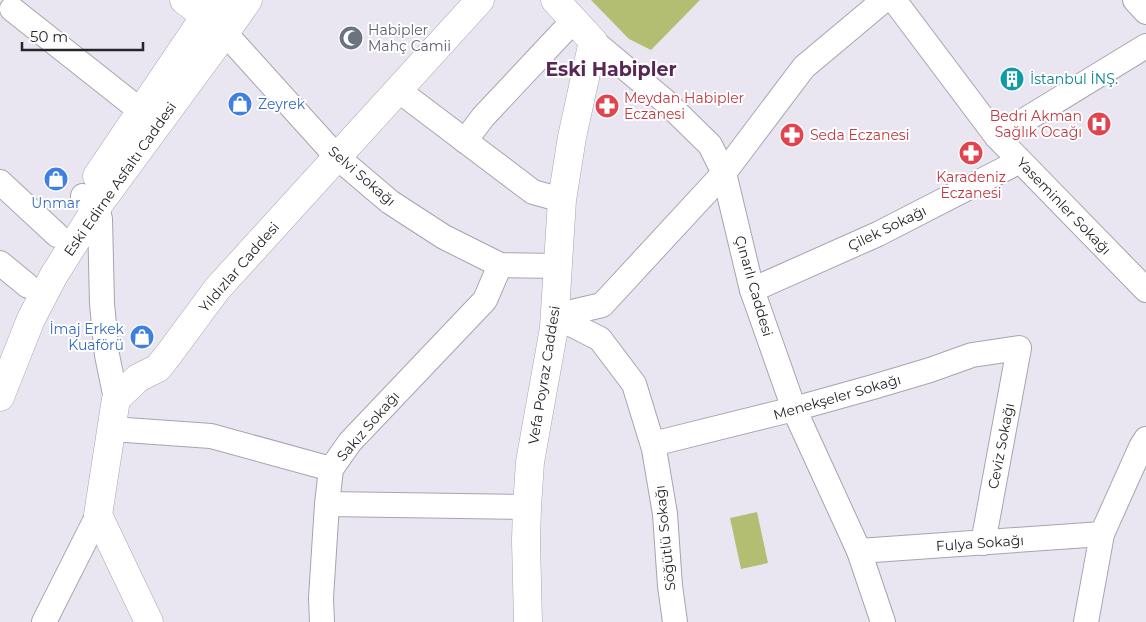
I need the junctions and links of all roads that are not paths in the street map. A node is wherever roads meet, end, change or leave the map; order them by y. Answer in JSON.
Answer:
{"nodes":[{"id":1,"x":184,"y":0,"type":"edge"},
{"id":2,"x":248,"y":0,"type":"edge"},
{"id":3,"x":480,"y":0,"type":"edge"},
{"id":4,"x":555,"y":0,"type":"edge"},
{"id":5,"x":884,"y":0,"type":"edge"},
{"id":6,"x":894,"y":0,"type":"edge"},
{"id":7,"x":1135,"y":0,"type":"edge"},
{"id":8,"x":12,"y":9,"type":"dead end"},
{"id":9,"x":1146,"y":12,"type":"edge"},
{"id":10,"x":216,"y":16,"type":"edge"},
{"id":11,"x":574,"y":20,"type":"junction"},
{"id":12,"x":593,"y":41,"type":"junction"},
{"id":13,"x":1146,"y":46,"type":"edge"},
{"id":14,"x":398,"y":90,"type":"junction"},
{"id":15,"x":141,"y":111,"type":"junction"},
{"id":16,"x":997,"y":137,"type":"junction"},
{"id":17,"x":465,"y":141,"type":"junction"},
{"id":18,"x":337,"y":157,"type":"junction"},
{"id":19,"x":1020,"y":160,"type":"junction"},
{"id":20,"x":724,"y":173,"type":"junction"},
{"id":21,"x":0,"y":182,"type":"edge"},
{"id":22,"x":562,"y":200,"type":"junction"},
{"id":23,"x":90,"y":201,"type":"junction"},
{"id":24,"x":57,"y":235,"type":"junction"},
{"id":25,"x":0,"y":263,"type":"edge"},
{"id":26,"x":500,"y":265,"type":"junction"},
{"id":27,"x":558,"y":266,"type":"junction"},
{"id":28,"x":28,"y":286,"type":"junction"},
{"id":29,"x":752,"y":290,"type":"junction"},
{"id":30,"x":1146,"y":290,"type":"edge"},
{"id":31,"x":554,"y":316,"type":"junction"},
{"id":32,"x":0,"y":347,"type":"edge"},
{"id":33,"x":1020,"y":348,"type":"joint"},
{"id":34,"x":0,"y":397,"type":"edge"},
{"id":35,"x":116,"y":399,"type":"junction"},
{"id":36,"x":794,"y":409,"type":"junction"},
{"id":37,"x":112,"y":429,"type":"junction"},
{"id":38,"x":1146,"y":439,"type":"edge"},
{"id":39,"x":653,"y":444,"type":"junction"},
{"id":40,"x":331,"y":468,"type":"junction"},
{"id":41,"x":327,"y":504,"type":"junction"},
{"id":42,"x":527,"y":507,"type":"junction"},
{"id":43,"x":98,"y":515,"type":"junction"},
{"id":44,"x":1102,"y":534,"type":"junction"},
{"id":45,"x":983,"y":542,"type":"junction"},
{"id":46,"x":858,"y":551,"type":"junction"},
{"id":47,"x":44,"y":622,"type":"edge"},
{"id":48,"x":149,"y":622,"type":"edge"},
{"id":49,"x":322,"y":622,"type":"edge"},
{"id":50,"x":528,"y":622,"type":"edge"},
{"id":51,"x":675,"y":622,"type":"edge"},
{"id":52,"x":883,"y":622,"type":"edge"},
{"id":53,"x":1086,"y":622,"type":"edge"}],
"edges":[{"from":1,"to":10,"type":"main road"},
{"from":2,"to":10,"type":"main road","name":"Eski Edirne Asfaltı Caddesi"},
{"from":3,"to":14,"type":"main road","name":"Yıldızlar Caddesi"},
{"from":4,"to":11,"type":"main road","name":"Çınarlı Caddesi"},
{"from":5,"to":20,"type":"street"},
{"from":6,"to":16,"type":"street","name":"Yaseminler Sokağı"},
{"from":7,"to":9,"type":"street"},
{"from":8,"to":15,"type":"street"},
{"from":10,"to":15,"type":"main road","name":"Eski Edirne Asfaltı Caddesi"},
{"from":10,"to":18,"type":"street","name":"Selvi Sokağı"},
{"from":10,"to":23,"type":"main road","name":"Eski Edirne Asfaltı Caddesi"},
{"from":11,"to":12,"type":"main road","name":"Çınarlı Caddesi"},
{"from":11,"to":17,"type":"street"},
{"from":12,"to":20,"type":"street","name":"Çınarlı Caddesi"},
{"from":12,"to":22,"type":"main road","name":"Vefa Poyraz Caddesi"},
{"from":13,"to":16,"type":"street"},
{"from":14,"to":17,"type":"street"},
{"from":14,"to":18,"type":"main road","name":"Yıldızlar Caddesi"},
{"from":15,"to":23,"type":"main road","name":"Eski Edirne Asfaltı Caddesi"},
{"from":16,"to":19,"type":"street","name":"Yaseminler Sokağı"},
{"from":17,"to":22,"type":"street"},
{"from":18,"to":26,"type":"street","name":"Selvi Sokağı"},
{"from":18,"to":35,"type":"main road","name":"Yıldızlar Caddesi"},
{"from":19,"to":29,"type":"street","name":"Çilek Sokağı"},
{"from":19,"to":30,"type":"street","name":"Yaseminler Sokağı"},
{"from":20,"to":29,"type":"street","name":"Çınarlı Caddesi"},
{"from":20,"to":31,"type":"street"},
{"from":21,"to":24,"type":"street"},
{"from":22,"to":27,"type":"main road","name":"Vefa Poyraz Caddesi"},
{"from":23,"to":24,"type":"main road","name":"Eski Edirne Asfaltı Caddesi"},
{"from":23,"to":34,"type":"main road","name":"Eski Edirne Asfaltı Caddesi"},
{"from":23,"to":35,"type":"street"},
{"from":24,"to":28,"type":"main road","name":"Eski Edirne Asfaltı Caddesi"},
{"from":25,"to":28,"type":"street"},
{"from":26,"to":27,"type":"street","name":"Selvi Sokağı"},
{"from":26,"to":40,"type":"street","name":"Sakız Sokağı"},
{"from":27,"to":31,"type":"main road","name":"Vefa Poyraz Caddesi"},
{"from":28,"to":32,"type":"main road","name":"Eski Edirne Asfaltı Caddesi"},
{"from":29,"to":36,"type":"street","name":"Çınarlı Caddesi"},
{"from":31,"to":39,"type":"street","name":"Söğütlü Sokağı"},
{"from":31,"to":42,"type":"main road","name":"Vefa Poyraz Caddesi"},
{"from":33,"to":36,"type":"street","name":"Menekşeler Sokağı"},
{"from":33,"to":45,"type":"street","name":"Ceviz Sokağı"},
{"from":35,"to":37,"type":"main road"},
{"from":36,"to":39,"type":"street","name":"Menekşeler Sokağı"},
{"from":36,"to":46,"type":"street","name":"Çınarlı Caddesi"},
{"from":37,"to":40,"type":"street"},
{"from":37,"to":43,"type":"main road"},
{"from":38,"to":44,"type":"street"},
{"from":39,"to":51,"type":"street","name":"Söğütlü Sokağı"},
{"from":40,"to":41,"type":"street","name":"Sakız Sokağı"},
{"from":41,"to":42,"type":"street"},
{"from":41,"to":49,"type":"street","name":"Sakız Sokağı"},
{"from":42,"to":50,"type":"main road","name":"Vefa Poyraz Caddesi"},
{"from":43,"to":47,"type":"street"},
{"from":43,"to":48,"type":"main road"},
{"from":44,"to":45,"type":"street","name":"Fulya Sokağı"},
{"from":44,"to":53,"type":"street"},
{"from":45,"to":46,"type":"street","name":"Fulya Sokağı"},
{"from":46,"to":52,"type":"street","name":"Çınarlı Caddesi"}]}
